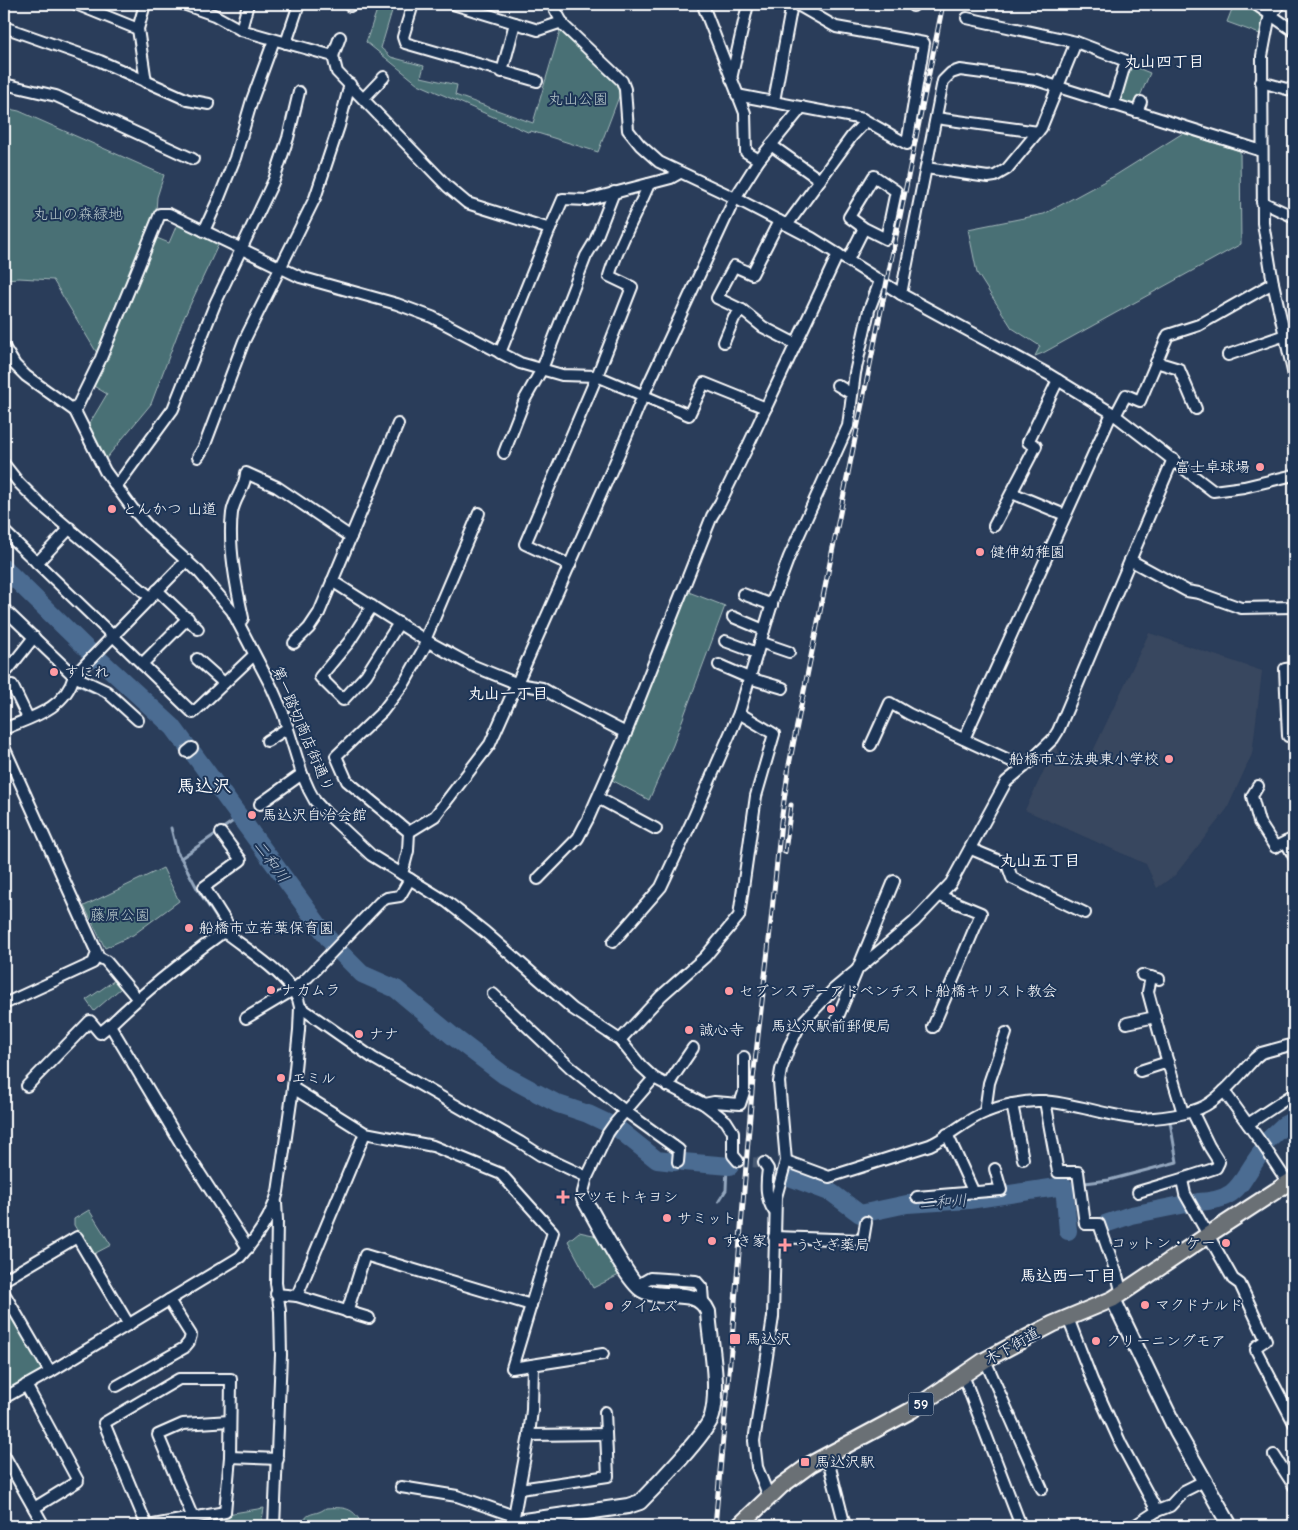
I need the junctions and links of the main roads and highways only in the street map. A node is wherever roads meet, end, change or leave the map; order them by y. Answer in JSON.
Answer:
{"nodes":[{"id":1,"x":1291,"y":1181,"type":"edge"},
{"id":2,"x":739,"y":1526,"type":"edge"}],
"edges":[{"from":1,"to":2,"type":"main road","name":"木下街道","number":"59"}]}
